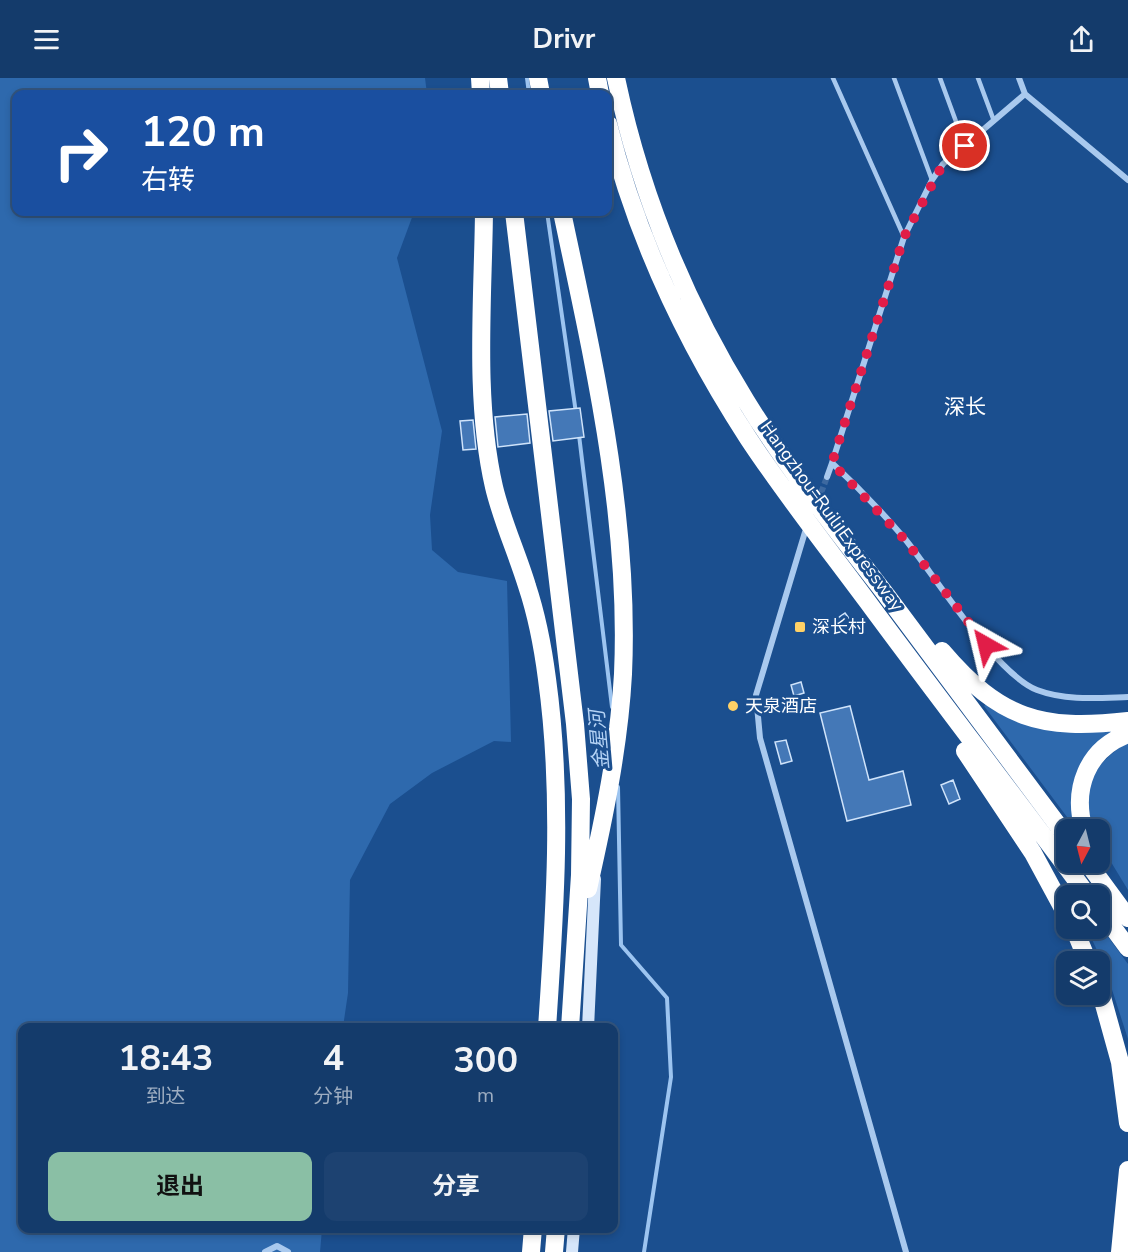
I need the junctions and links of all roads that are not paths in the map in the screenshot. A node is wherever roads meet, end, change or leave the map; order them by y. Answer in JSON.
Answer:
{"nodes":[{"id":1,"x":616,"y":78,"type":"edge"},
{"id":2,"x":833,"y":78,"type":"edge"},
{"id":3,"x":894,"y":78,"type":"edge"},
{"id":4,"x":940,"y":78,"type":"edge"},
{"id":5,"x":978,"y":78,"type":"edge"},
{"id":6,"x":1019,"y":78,"type":"edge"},
{"id":7,"x":1025,"y":94,"type":"junction"},
{"id":8,"x":994,"y":121,"type":"junction"},
{"id":9,"x":612,"y":137,"type":"edge"},
{"id":10,"x":965,"y":146,"type":"junction"},
{"id":11,"x":933,"y":180,"type":"junction"},
{"id":12,"x":1128,"y":180,"type":"edge"},
{"id":13,"x":484,"y":216,"type":"edge"},
{"id":14,"x":513,"y":216,"type":"edge"},
{"id":15,"x":563,"y":216,"type":"edge"},
{"id":16,"x":904,"y":237,"type":"junction"},
{"id":17,"x":832,"y":463,"type":"junction"},
{"id":18,"x":827,"y":477,"type":"tunnel mouth"},
{"id":19,"x":805,"y":532,"type":"dead end"},
{"id":20,"x":876,"y":582,"type":"junction"},
{"id":21,"x":901,"y":647,"type":"junction"},
{"id":22,"x":1128,"y":697,"type":"edge"},
{"id":23,"x":1128,"y":721,"type":"edge"},
{"id":24,"x":1128,"y":734,"type":"edge"},
{"id":25,"x":1082,"y":819,"type":"edge"},
{"id":26,"x":1056,"y":823,"type":"edge"},
{"id":27,"x":596,"y":853,"type":"junction"},
{"id":28,"x":1095,"y":873,"type":"edge"},
{"id":29,"x":1107,"y":873,"type":"edge"},
{"id":30,"x":1080,"y":885,"type":"edge"},
{"id":31,"x":1056,"y":896,"type":"edge"},
{"id":32,"x":1128,"y":906,"type":"edge"},
{"id":33,"x":1128,"y":918,"type":"edge"},
{"id":34,"x":1110,"y":924,"type":"edge"},
{"id":35,"x":552,"y":943,"type":"junction"},
{"id":36,"x":576,"y":943,"type":"junction"},
{"id":37,"x":1128,"y":948,"type":"edge"},
{"id":38,"x":1104,"y":1005,"type":"edge"},
{"id":39,"x":547,"y":1023,"type":"edge"},
{"id":40,"x":570,"y":1023,"type":"edge"},
{"id":41,"x":588,"y":1023,"type":"edge"},
{"id":42,"x":1128,"y":1123,"type":"edge"},
{"id":43,"x":1128,"y":1170,"type":"edge"},
{"id":44,"x":533,"y":1233,"type":"edge"},
{"id":45,"x":556,"y":1233,"type":"edge"},
{"id":46,"x":574,"y":1233,"type":"edge"},
{"id":47,"x":265,"y":1252,"type":"edge"},
{"id":48,"x":288,"y":1252,"type":"edge"},
{"id":49,"x":531,"y":1252,"type":"edge"},
{"id":50,"x":554,"y":1252,"type":"edge"},
{"id":51,"x":572,"y":1252,"type":"edge"},
{"id":52,"x":906,"y":1252,"type":"edge"},
{"id":53,"x":1120,"y":1252,"type":"edge"}],
"edges":[{"from":1,"to":20,"type":"highway","name":"Hangzhou–Ruili Expressway"},
{"from":2,"to":16,"type":"lane"},
{"from":3,"to":11,"type":"lane"},
{"from":4,"to":10,"type":"lane"},
{"from":5,"to":8,"type":"lane"},
{"from":6,"to":7,"type":"street"},
{"from":7,"to":8,"type":"street"},
{"from":7,"to":12,"type":"street"},
{"from":8,"to":10,"type":"street"},
{"from":9,"to":21,"type":"highway","name":"Hangzhou–Ruili Expressway"},
{"from":10,"to":11,"type":"street"},
{"from":11,"to":16,"type":"street"},
{"from":13,"to":35,"type":"highway"},
{"from":14,"to":36,"type":"highway"},
{"from":15,"to":27,"type":"highway"},
{"from":16,"to":17,"type":"street"},
{"from":17,"to":18,"type":"street"},
{"from":17,"to":22,"type":"street"},
{"from":19,"to":52,"type":"street"},
{"from":20,"to":23,"type":"highway"},
{"from":20,"to":26,"type":"highway","name":"Hangzhou–Ruili Expressway"},
{"from":21,"to":30,"type":"highway","name":"Hangzhou–Ruili Expressway"},
{"from":21,"to":31,"type":"highway"},
{"from":24,"to":25,"type":"highway"},
{"from":27,"to":36,"type":"highway"},
{"from":27,"to":41,"type":"street"},
{"from":28,"to":33,"type":"highway"},
{"from":29,"to":32,"type":"highway"},
{"from":34,"to":37,"type":"highway"},
{"from":35,"to":36,"type":"highway"},
{"from":35,"to":39,"type":"highway"},
{"from":36,"to":40,"type":"highway"},
{"from":38,"to":42,"type":"highway"},
{"from":43,"to":53,"type":"highway"},
{"from":44,"to":49,"type":"highway"},
{"from":45,"to":50,"type":"highway"},
{"from":46,"to":51,"type":"street"},
{"from":47,"to":48,"type":"street"}]}
